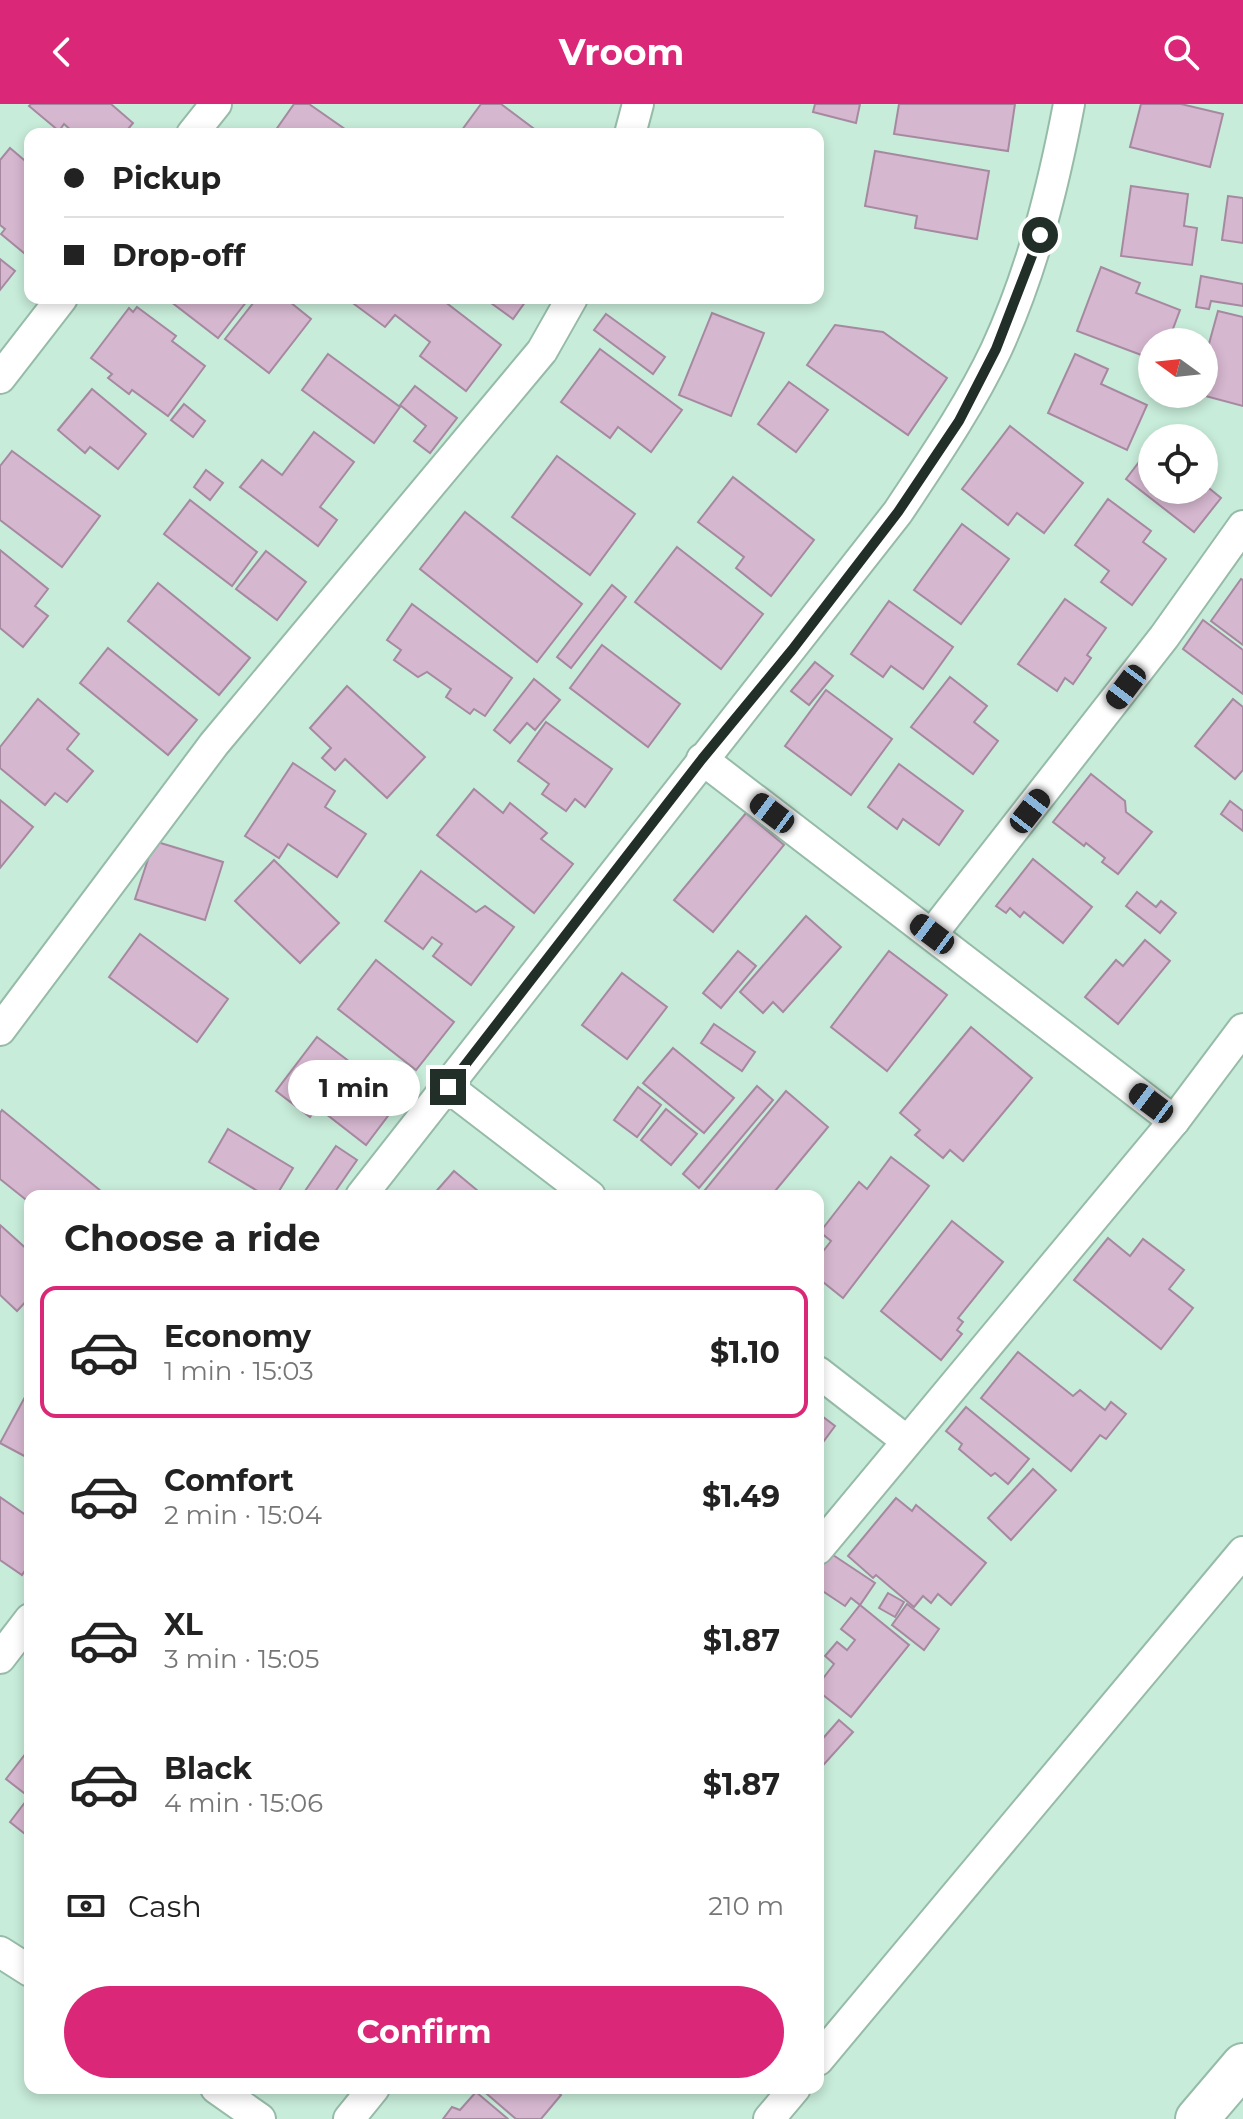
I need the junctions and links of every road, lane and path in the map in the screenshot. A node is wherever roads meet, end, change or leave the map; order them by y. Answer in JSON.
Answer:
{"nodes":[{"id":1,"x":216,"y":104,"type":"edge"},
{"id":2,"x":638,"y":104,"type":"edge"},
{"id":3,"x":1069,"y":104,"type":"edge"},
{"id":4,"x":197,"y":128,"type":"edge"},
{"id":5,"x":632,"y":128,"type":"edge"},
{"id":6,"x":57,"y":304,"type":"edge"},
{"id":7,"x":569,"y":304,"type":"edge"},
{"id":8,"x":0,"y":378,"type":"edge"},
{"id":9,"x":1243,"y":526,"type":"edge"},
{"id":10,"x":702,"y":759,"type":"junction"},
{"id":11,"x":932,"y":934,"type":"junction"},
{"id":12,"x":1243,"y":1029,"type":"edge"},
{"id":13,"x":0,"y":1030,"type":"edge"},
{"id":14,"x":448,"y":1087,"type":"junction"},
{"id":15,"x":1174,"y":1121,"type":"junction"},
{"id":16,"x":366,"y":1190,"type":"edge"},
{"id":17,"x":582,"y":1190,"type":"edge"},
{"id":18,"x":824,"y":1377,"type":"edge"},
{"id":19,"x":907,"y":1441,"type":"junction"},
{"id":20,"x":824,"y":1542,"type":"edge"},
{"id":21,"x":1243,"y":1552,"type":"edge"},
{"id":22,"x":24,"y":1627,"type":"edge"},
{"id":23,"x":0,"y":1658,"type":"edge"},
{"id":24,"x":0,"y":1952,"type":"edge"},
{"id":25,"x":24,"y":1967,"type":"edge"},
{"id":26,"x":824,"y":2053,"type":"edge"},
{"id":27,"x":1243,"y":2065,"type":"edge"},
{"id":28,"x":225,"y":2094,"type":"edge"},
{"id":29,"x":369,"y":2094,"type":"edge"},
{"id":30,"x":790,"y":2094,"type":"edge"},
{"id":31,"x":1208,"y":2115,"type":"edge"},
{"id":32,"x":260,"y":2119,"type":"edge"},
{"id":33,"x":349,"y":2119,"type":"edge"},
{"id":34,"x":769,"y":2119,"type":"edge"}],
"edges":[{"from":1,"to":4,"type":"street"},
{"from":2,"to":5,"type":"street"},
{"from":3,"to":10,"type":"street"},
{"from":6,"to":8,"type":"street"},
{"from":7,"to":13,"type":"street"},
{"from":9,"to":11,"type":"street"},
{"from":10,"to":11,"type":"street"},
{"from":10,"to":14,"type":"street"},
{"from":11,"to":15,"type":"street"},
{"from":12,"to":15,"type":"street"},
{"from":14,"to":16,"type":"street"},
{"from":14,"to":17,"type":"street"},
{"from":15,"to":19,"type":"street"},
{"from":18,"to":19,"type":"street"},
{"from":19,"to":20,"type":"street"},
{"from":21,"to":26,"type":"street"},
{"from":22,"to":23,"type":"street"},
{"from":24,"to":25,"type":"street"},
{"from":27,"to":31,"type":"main road"},
{"from":28,"to":32,"type":"street"},
{"from":29,"to":33,"type":"street"},
{"from":30,"to":34,"type":"street"}]}
